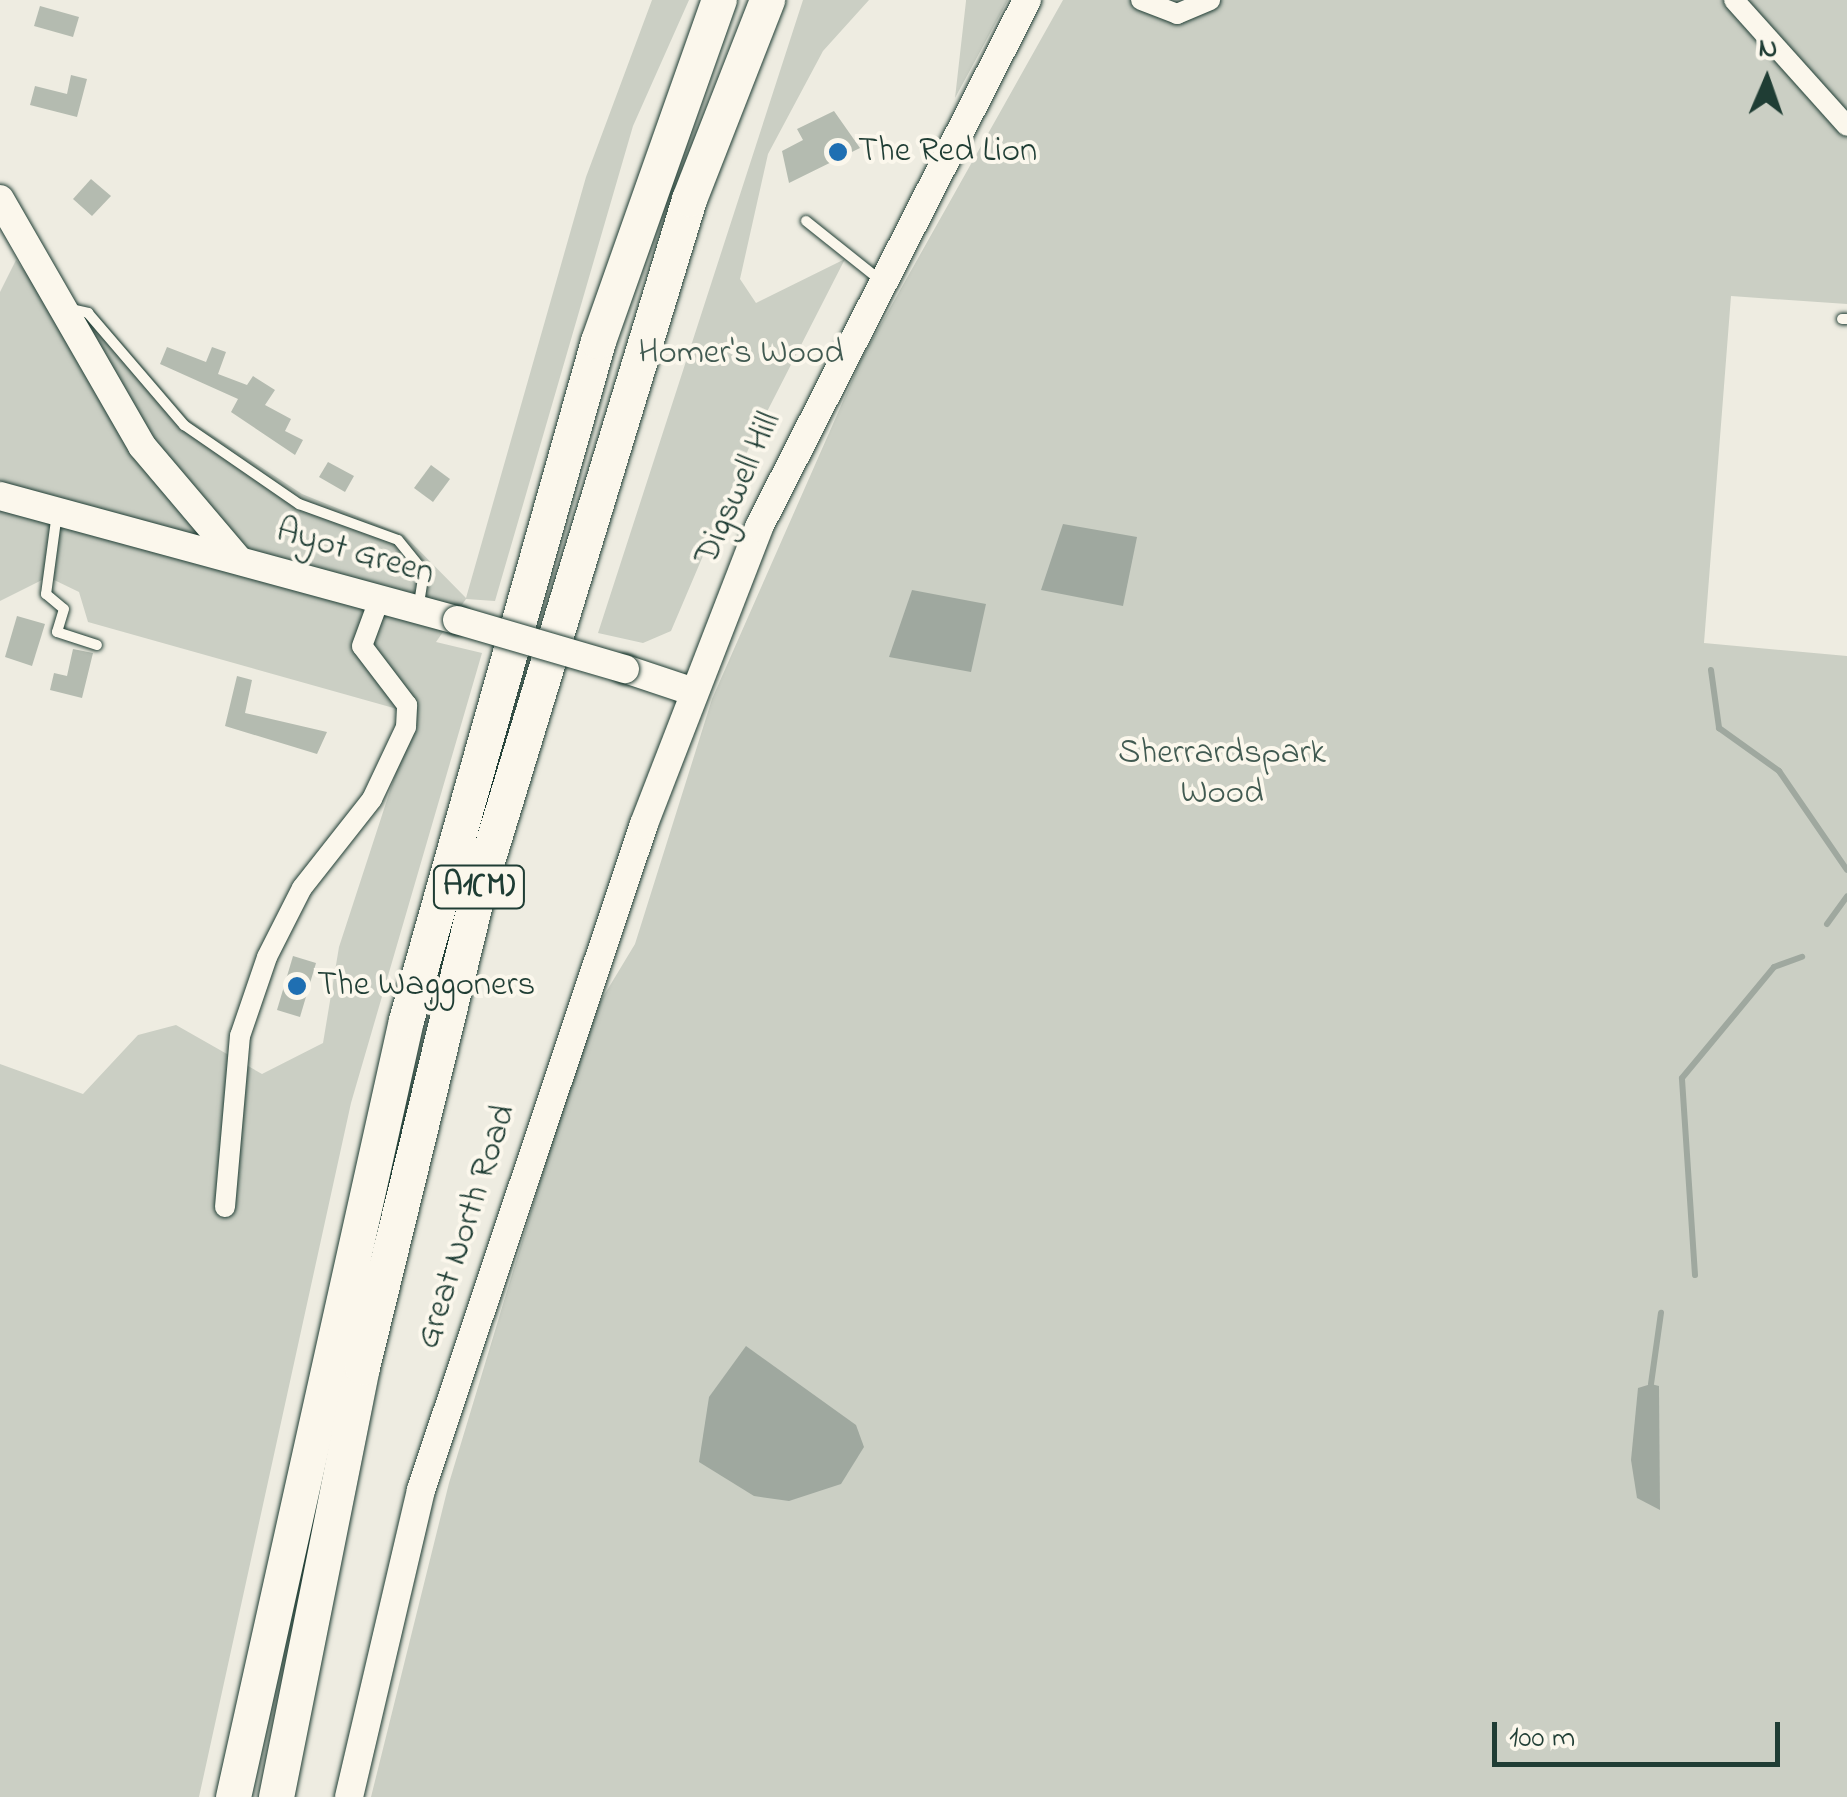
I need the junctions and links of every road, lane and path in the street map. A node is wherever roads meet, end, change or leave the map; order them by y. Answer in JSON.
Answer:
{"nodes":[{"id":1,"x":719,"y":0,"type":"edge"},
{"id":2,"x":767,"y":0,"type":"edge"},
{"id":3,"x":1027,"y":0,"type":"edge"},
{"id":4,"x":1141,"y":0,"type":"edge"},
{"id":5,"x":1210,"y":0,"type":"edge"},
{"id":6,"x":1734,"y":0,"type":"edge"},
{"id":7,"x":1847,"y":126,"type":"edge"},
{"id":8,"x":0,"y":198,"type":"edge"},
{"id":9,"x":806,"y":221,"type":"dead end"},
{"id":10,"x":880,"y":280,"type":"junction"},
{"id":11,"x":56,"y":305,"type":"junction"},
{"id":12,"x":0,"y":496,"type":"edge"},
{"id":13,"x":58,"y":512,"type":"junction"},
{"id":14,"x":238,"y":559,"type":"junction"},
{"id":15,"x":378,"y":600,"type":"junction"},
{"id":16,"x":418,"y":609,"type":"junction"},
{"id":17,"x":97,"y":645,"type":"dead end"},
{"id":18,"x":694,"y":692,"type":"junction"},
{"id":19,"x":224,"y":1207,"type":"dead end"},
{"id":20,"x":233,"y":1797,"type":"edge"},
{"id":21,"x":276,"y":1797,"type":"edge"},
{"id":22,"x":348,"y":1797,"type":"edge"}],
"edges":[{"from":1,"to":20,"type":"highway","number":"A1(M)"},
{"from":2,"to":21,"type":"highway","number":"A1(M)"},
{"from":3,"to":10,"type":"main road","name":"Digswell Hill"},
{"from":4,"to":5,"type":"street"},
{"from":6,"to":7,"type":"street"},
{"from":8,"to":11,"type":"main road","name":"Ayot Green"},
{"from":9,"to":10,"type":"lane"},
{"from":10,"to":18,"type":"main road","name":"Digswell Hill"},
{"from":11,"to":14,"type":"main road","name":"Ayot Green"},
{"from":11,"to":16,"type":"lane"},
{"from":12,"to":13,"type":"main road"},
{"from":13,"to":14,"type":"main road"},
{"from":13,"to":17,"type":"lane"},
{"from":14,"to":15,"type":"main road","name":"Ayot Green"},
{"from":15,"to":16,"type":"main road","name":"Ayot Green"},
{"from":15,"to":19,"type":"street"},
{"from":16,"to":18,"type":"main road","name":"Ayot Green","bridge":true},
{"from":18,"to":22,"type":"main road","name":"Great North Road"}]}
